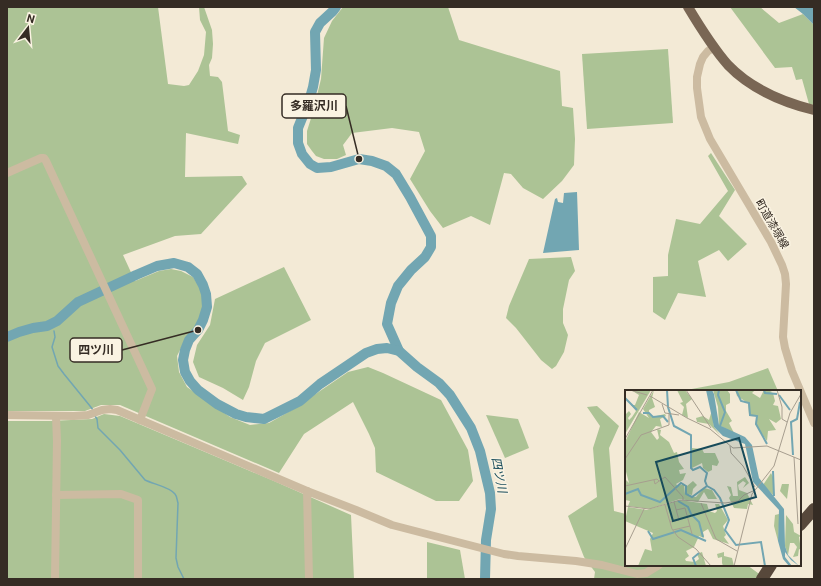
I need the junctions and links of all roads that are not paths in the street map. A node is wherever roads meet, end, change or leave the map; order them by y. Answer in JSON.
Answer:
{"nodes":[{"id":1,"x":688,"y":7,"type":"edge"},
{"id":2,"x":715,"y":47,"type":"junction"},
{"id":3,"x":814,"y":110,"type":"edge"},
{"id":4,"x":7,"y":173,"type":"edge"},
{"id":5,"x":800,"y":390,"type":"edge"},
{"id":6,"x":801,"y":392,"type":"edge"},
{"id":7,"x":7,"y":415,"type":"edge"},
{"id":8,"x":56,"y":416,"type":"junction"},
{"id":9,"x":140,"y":420,"type":"junction"},
{"id":10,"x":814,"y":423,"type":"edge"},
{"id":11,"x":307,"y":491,"type":"junction"},
{"id":12,"x":56,"y":495,"type":"junction"},
{"id":13,"x":814,"y":508,"type":"edge"},
{"id":14,"x":802,"y":519,"type":"edge"},
{"id":15,"x":658,"y":566,"type":"edge"},
{"id":16,"x":770,"y":566,"type":"edge"},
{"id":17,"x":55,"y":579,"type":"edge"},
{"id":18,"x":138,"y":579,"type":"edge"},
{"id":19,"x":309,"y":579,"type":"edge"},
{"id":20,"x":762,"y":579,"type":"edge"}],
"edges":[{"from":1,"to":2,"type":"main road"},
{"from":2,"to":3,"type":"main road"},
{"from":2,"to":5,"type":"street","name":"町道漆塚線"},
{"from":4,"to":9,"type":"street"},
{"from":6,"to":10,"type":"street","name":"町道漆塚線"},
{"from":7,"to":8,"type":"street"},
{"from":8,"to":9,"type":"street"},
{"from":8,"to":12,"type":"street"},
{"from":9,"to":11,"type":"street"},
{"from":11,"to":15,"type":"street"},
{"from":11,"to":19,"type":"street"},
{"from":12,"to":17,"type":"street"},
{"from":12,"to":18,"type":"street"},
{"from":13,"to":14,"type":"highway"},
{"from":16,"to":20,"type":"highway"}]}
